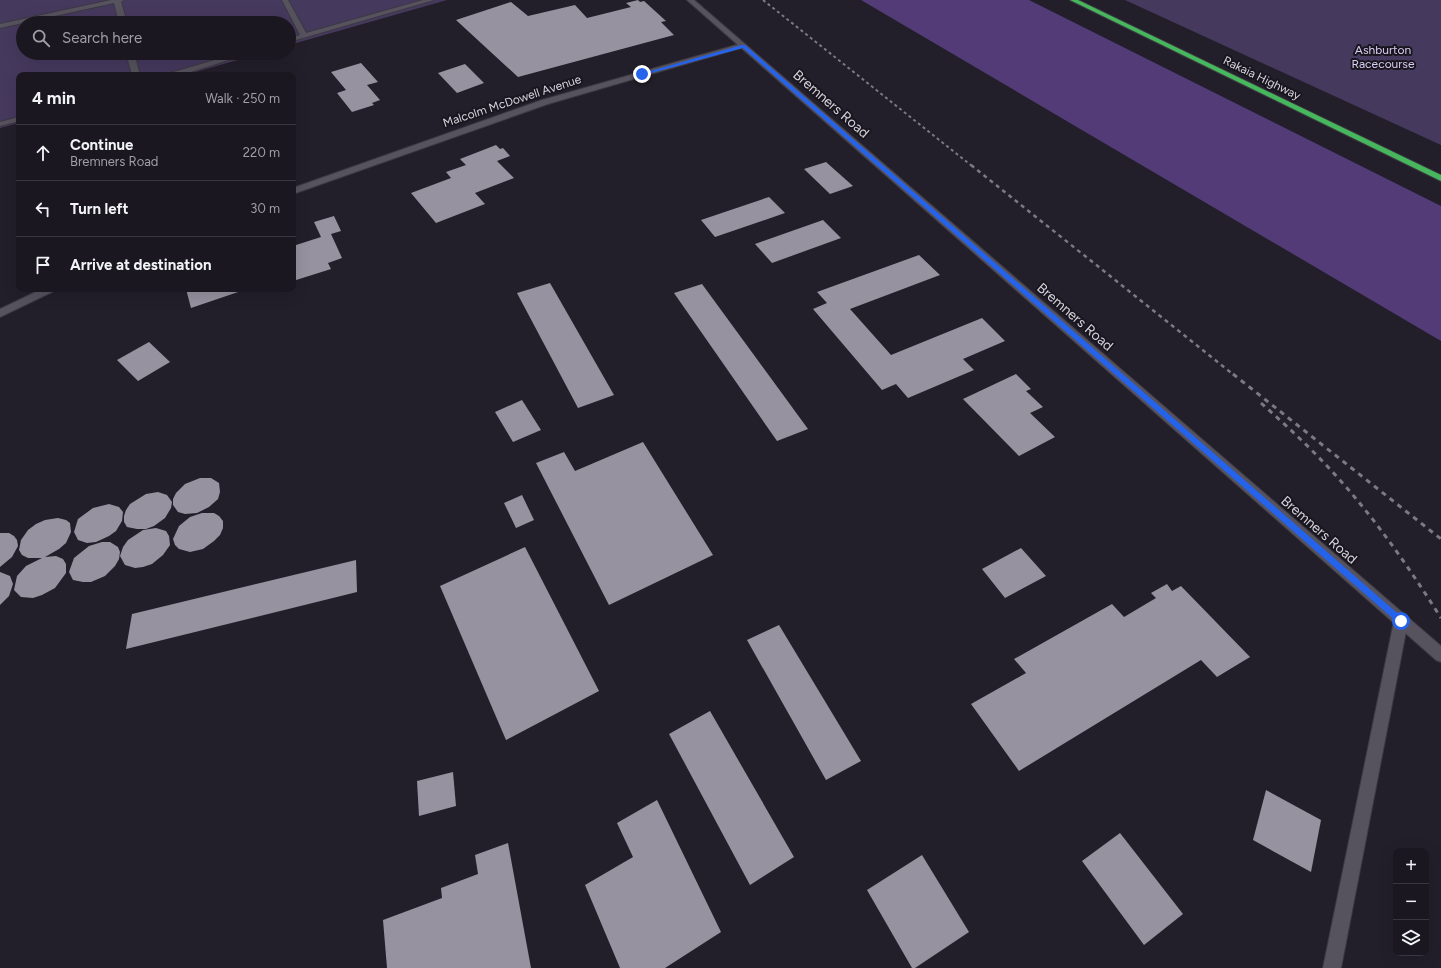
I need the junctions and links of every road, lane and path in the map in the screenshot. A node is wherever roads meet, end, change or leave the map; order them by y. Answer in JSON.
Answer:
{"nodes":[{"id":1,"x":118,"y":0,"type":"edge"},
{"id":2,"x":285,"y":0,"type":"edge"},
{"id":3,"x":431,"y":0,"type":"edge"},
{"id":4,"x":690,"y":0,"type":"edge"},
{"id":5,"x":1073,"y":0,"type":"edge"},
{"id":6,"x":45,"y":16,"type":"edge"},
{"id":7,"x":121,"y":16,"type":"edge"},
{"id":8,"x":293,"y":16,"type":"edge"},
{"id":9,"x":296,"y":21,"type":"edge"},
{"id":10,"x":16,"y":22,"type":"edge"},
{"id":11,"x":0,"y":26,"type":"edge"},
{"id":12,"x":304,"y":36,"type":"junction"},
{"id":13,"x":296,"y":38,"type":"edge"},
{"id":14,"x":743,"y":46,"type":"junction"},
{"id":15,"x":132,"y":60,"type":"edge"},
{"id":16,"x":223,"y":60,"type":"edge"},
{"id":17,"x":135,"y":72,"type":"edge"},
{"id":18,"x":183,"y":72,"type":"edge"},
{"id":19,"x":16,"y":120,"type":"edge"},
{"id":20,"x":0,"y":124,"type":"edge"},
{"id":21,"x":1441,"y":178,"type":"edge"},
{"id":22,"x":296,"y":190,"type":"edge"},
{"id":23,"x":44,"y":292,"type":"edge"},
{"id":24,"x":0,"y":313,"type":"edge"},
{"id":25,"x":1401,"y":621,"type":"junction"},
{"id":26,"x":1441,"y":655,"type":"edge"},
{"id":27,"x":1332,"y":968,"type":"edge"}],
"edges":[{"from":1,"to":6,"type":"street"},
{"from":1,"to":7,"type":"street"},
{"from":2,"to":8,"type":"street"},
{"from":3,"to":12,"type":"street"},
{"from":4,"to":14,"type":"street","name":"Bremners Road"},
{"from":5,"to":21,"type":"highway","name":"Rakaia Highway"},
{"from":9,"to":12,"type":"street"},
{"from":10,"to":11,"type":"street"},
{"from":12,"to":13,"type":"street"},
{"from":14,"to":22,"type":"street","name":"Malcolm McDowell Avenue"},
{"from":14,"to":25,"type":"street","name":"Bremners Road"},
{"from":15,"to":17,"type":"street"},
{"from":16,"to":18,"type":"street"},
{"from":19,"to":20,"type":"street"},
{"from":23,"to":24,"type":"street"},
{"from":25,"to":26,"type":"street","name":"Bremners Road"},
{"from":25,"to":27,"type":"street"}]}
